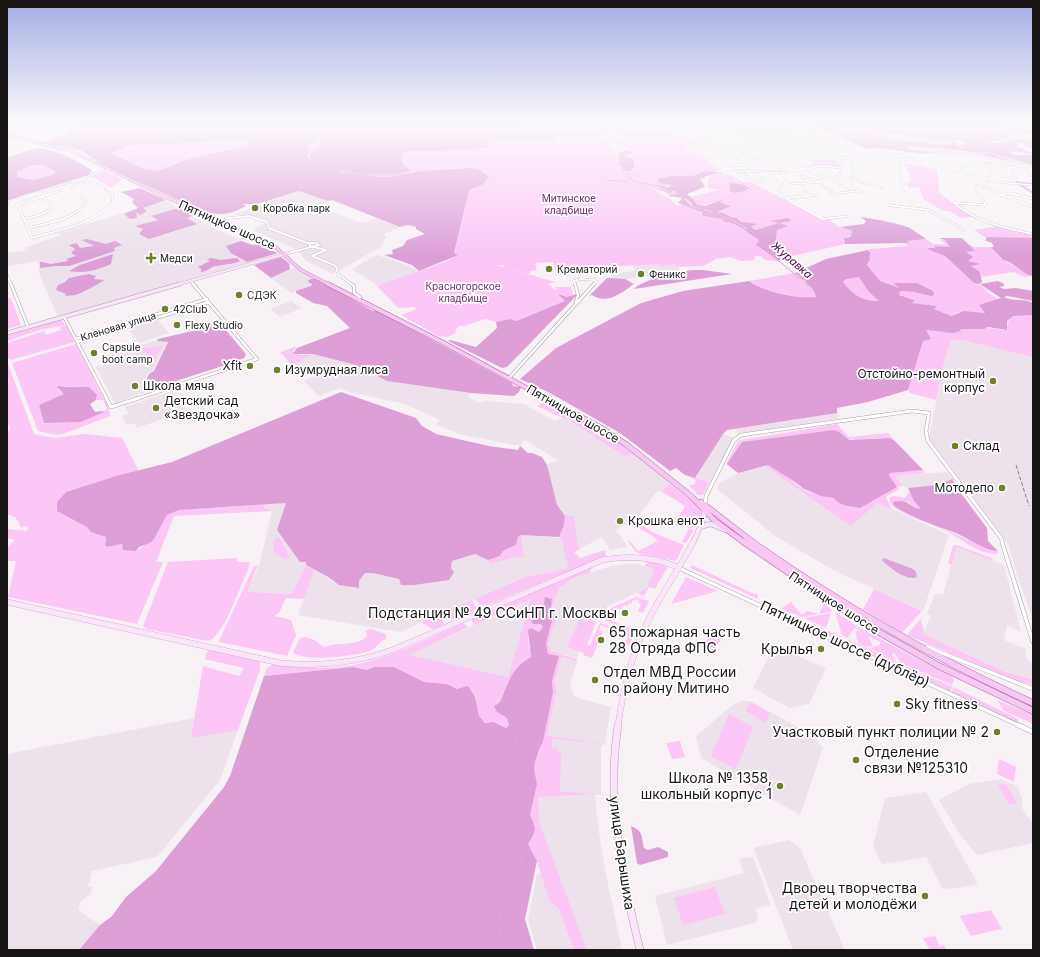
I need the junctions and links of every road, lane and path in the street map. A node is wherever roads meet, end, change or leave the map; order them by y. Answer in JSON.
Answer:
{"nodes":[{"id":1,"x":104,"y":168,"type":"edge"},
{"id":2,"x":719,"y":168,"type":"edge"},
{"id":3,"x":736,"y":168,"type":"edge"},
{"id":4,"x":746,"y":168,"type":"joint"},
{"id":5,"x":777,"y":168,"type":"edge"},
{"id":6,"x":798,"y":168,"type":"edge"},
{"id":7,"x":805,"y":168,"type":"edge"},
{"id":8,"x":816,"y":168,"type":"edge"},
{"id":9,"x":840,"y":168,"type":"edge"},
{"id":10,"x":844,"y":168,"type":"joint"},
{"id":11,"x":853,"y":168,"type":"edge"},
{"id":12,"x":899,"y":168,"type":"edge"},
{"id":13,"x":947,"y":168,"type":"edge"},
{"id":14,"x":963,"y":168,"type":"edge"},
{"id":15,"x":991,"y":168,"type":"dead end"},
{"id":16,"x":1011,"y":168,"type":"joint"},
{"id":17,"x":740,"y":169,"type":"junction"},
{"id":18,"x":801,"y":169,"type":"junction"},
{"id":19,"x":108,"y":170,"type":"junction"},
{"id":20,"x":750,"y":171,"type":"junction"},
{"id":21,"x":805,"y":171,"type":"junction"},
{"id":22,"x":782,"y":172,"type":"junction"},
{"id":23,"x":959,"y":172,"type":"junction"},
{"id":24,"x":751,"y":174,"type":"junction"},
{"id":25,"x":853,"y":176,"type":"junction"},
{"id":26,"x":1029,"y":176,"type":"dead end"},
{"id":27,"x":978,"y":178,"type":"junction"},
{"id":28,"x":771,"y":180,"type":"junction"},
{"id":29,"x":833,"y":180,"type":"junction"},
{"id":30,"x":983,"y":180,"type":"junction"},
{"id":31,"x":88,"y":181,"type":"junction"},
{"id":32,"x":786,"y":182,"type":"junction"},
{"id":33,"x":819,"y":182,"type":"junction"},
{"id":34,"x":804,"y":183,"type":"junction"},
{"id":35,"x":978,"y":183,"type":"junction"},
{"id":36,"x":1016,"y":184,"type":"junction"},
{"id":37,"x":1033,"y":185,"type":"edge"},
{"id":38,"x":66,"y":188,"type":"junction"},
{"id":39,"x":883,"y":188,"type":"dead end"},
{"id":40,"x":849,"y":190,"type":"dead end"},
{"id":41,"x":859,"y":191,"type":"junction"},
{"id":42,"x":833,"y":192,"type":"dead end"},
{"id":43,"x":828,"y":194,"type":"dead end"},
{"id":44,"x":818,"y":195,"type":"dead end"},
{"id":45,"x":999,"y":195,"type":"junction"},
{"id":46,"x":41,"y":196,"type":"junction"},
{"id":47,"x":809,"y":196,"type":"junction"},
{"id":48,"x":786,"y":198,"type":"junction"},
{"id":49,"x":1033,"y":199,"type":"edge"},
{"id":50,"x":910,"y":201,"type":"dead end"},
{"id":51,"x":7,"y":202,"type":"edge"},
{"id":52,"x":7,"y":206,"type":"edge"},
{"id":53,"x":13,"y":207,"type":"junction"},
{"id":54,"x":19,"y":207,"type":"junction"},
{"id":55,"x":1033,"y":207,"type":"edge"},
{"id":56,"x":849,"y":216,"type":"dead end"},
{"id":57,"x":23,"y":219,"type":"junction"},
{"id":58,"x":219,"y":219,"type":"junction"},
{"id":59,"x":28,"y":228,"type":"junction"},
{"id":60,"x":964,"y":230,"type":"dead end"},
{"id":61,"x":1033,"y":234,"type":"edge"},
{"id":62,"x":309,"y":245,"type":"junction"},
{"id":63,"x":320,"y":245,"type":"junction"},
{"id":64,"x":314,"y":247,"type":"junction"},
{"id":65,"x":321,"y":248,"type":"junction"},
{"id":66,"x":287,"y":253,"type":"junction"},
{"id":67,"x":7,"y":276,"type":"edge"},
{"id":68,"x":191,"y":281,"type":"junction"},
{"id":69,"x":578,"y":294,"type":"junction"},
{"id":70,"x":584,"y":294,"type":"junction"},
{"id":71,"x":360,"y":297,"type":"junction"},
{"id":72,"x":208,"y":301,"type":"junction"},
{"id":73,"x":576,"y":302,"type":"junction"},
{"id":74,"x":64,"y":317,"type":"junction"},
{"id":75,"x":28,"y":327,"type":"junction"},
{"id":76,"x":7,"y":333,"type":"edge"},
{"id":77,"x":76,"y":340,"type":"junction"},
{"id":78,"x":509,"y":377,"type":"junction"},
{"id":79,"x":706,"y":511,"type":"junction"},
{"id":80,"x":717,"y":516,"type":"junction"},
{"id":81,"x":700,"y":527,"type":"junction"},
{"id":82,"x":729,"y":532,"type":"junction"},
{"id":83,"x":678,"y":567,"type":"junction"},
{"id":84,"x":7,"y":602,"type":"edge"},
{"id":85,"x":881,"y":627,"type":"junction"},
{"id":86,"x":1033,"y":642,"type":"edge"},
{"id":87,"x":1033,"y":689,"type":"edge"},
{"id":88,"x":1033,"y":703,"type":"edge"},
{"id":89,"x":1033,"y":710,"type":"edge"},
{"id":90,"x":1033,"y":732,"type":"edge"},
{"id":91,"x":640,"y":950,"type":"edge"}],
"edges":[{"from":1,"to":19,"type":"main road","name":"Пятницкое шоссе"},
{"from":2,"to":17,"type":"street"},
{"from":3,"to":17,"type":"street"},
{"from":4,"to":17,"type":"street"},
{"from":4,"to":20,"type":"street"},
{"from":5,"to":22,"type":"street"},
{"from":6,"to":18,"type":"street"},
{"from":7,"to":18,"type":"street"},
{"from":8,"to":21,"type":"street"},
{"from":9,"to":10,"type":"street"},
{"from":10,"to":29,"type":"street"},
{"from":11,"to":25,"type":"street"},
{"from":12,"to":50,"type":"street"},
{"from":13,"to":23,"type":"street"},
{"from":14,"to":23,"type":"street"},
{"from":15,"to":30,"type":"street"},
{"from":16,"to":26,"type":"street"},
{"from":16,"to":36,"type":"street"},
{"from":17,"to":20,"type":"street"},
{"from":18,"to":22,"type":"street"},
{"from":19,"to":51,"type":"street"},
{"from":19,"to":58,"type":"main road","name":"Пятницкое шоссе"},
{"from":19,"to":66,"type":"main road","name":"Пятницкое шоссе"},
{"from":20,"to":22,"type":"street"},
{"from":20,"to":24,"type":"street"},
{"from":21,"to":22,"type":"street"},
{"from":21,"to":29,"type":"street"},
{"from":22,"to":32,"type":"street"},
{"from":23,"to":27,"type":"street"},
{"from":24,"to":28,"type":"street"},
{"from":24,"to":28,"type":"street"},
{"from":25,"to":39,"type":"street"},
{"from":25,"to":41,"type":"street"},
{"from":27,"to":30,"type":"street"},
{"from":27,"to":35,"type":"street"},
{"from":28,"to":32,"type":"street"},
{"from":29,"to":33,"type":"street"},
{"from":29,"to":40,"type":"street"},
{"from":30,"to":36,"type":"street"},
{"from":31,"to":38,"type":"street"},
{"from":31,"to":53,"type":"street"},
{"from":31,"to":59,"type":"street"},
{"from":32,"to":34,"type":"street"},
{"from":32,"to":48,"type":"street"},
{"from":33,"to":34,"type":"street"},
{"from":33,"to":34,"type":"street"},
{"from":33,"to":42,"type":"street"},
{"from":34,"to":47,"type":"street"},
{"from":35,"to":45,"type":"street"},
{"from":35,"to":61,"type":"street"},
{"from":36,"to":37,"type":"street"},
{"from":38,"to":46,"type":"street"},
{"from":38,"to":59,"type":"street"},
{"from":41,"to":43,"type":"street"},
{"from":41,"to":60,"type":"street"},
{"from":44,"to":47,"type":"street"},
{"from":45,"to":49,"type":"street"},
{"from":45,"to":55,"type":"street"},
{"from":46,"to":54,"type":"street"},
{"from":46,"to":57,"type":"street"},
{"from":47,"to":48,"type":"street"},
{"from":48,"to":56,"type":"street"},
{"from":52,"to":53,"type":"street"},
{"from":53,"to":54,"type":"street"},
{"from":54,"to":57,"type":"street"},
{"from":57,"to":59,"type":"street"},
{"from":58,"to":62,"type":"street"},
{"from":58,"to":66,"type":"main road","name":"Пятницкое шоссе"},
{"from":62,"to":63,"type":"street"},
{"from":62,"to":64,"type":"street"},
{"from":62,"to":66,"type":"street"},
{"from":63,"to":64,"type":"street"},
{"from":63,"to":65,"type":"street"},
{"from":64,"to":65,"type":"street"},
{"from":65,"to":71,"type":"street"},
{"from":66,"to":68,"type":"street"},
{"from":66,"to":71,"type":"main road","name":"Пятницкое шоссе"},
{"from":66,"to":78,"type":"main road","name":"Пятницкое шоссе"},
{"from":67,"to":75,"type":"street"},
{"from":68,"to":72,"type":"street"},
{"from":68,"to":74,"type":"street"},
{"from":69,"to":70,"type":"street"},
{"from":69,"to":70,"type":"street"},
{"from":69,"to":73,"type":"street"},
{"from":70,"to":73,"type":"street"},
{"from":71,"to":78,"type":"main road","name":"Пятницкое шоссе"},
{"from":72,"to":77,"type":"street","name":"Кленовая улица"},
{"from":72,"to":77,"type":"street"},
{"from":73,"to":78,"type":"street"},
{"from":74,"to":75,"type":"street"},
{"from":74,"to":77,"type":"street"},
{"from":75,"to":76,"type":"street"},
{"from":78,"to":79,"type":"main road","name":"Пятницкое шоссе"},
{"from":79,"to":80,"type":"main road","name":"Пятницкое шоссе"},
{"from":79,"to":80,"type":"street"},
{"from":79,"to":81,"type":"street","name":"улица Барышиха"},
{"from":79,"to":82,"type":"main road","name":"Пятницкое шоссе"},
{"from":79,"to":86,"type":"street"},
{"from":80,"to":85,"type":"main road","name":"Пятницкое шоссе"},
{"from":81,"to":82,"type":"street"},
{"from":81,"to":83,"type":"street","name":"улица Барышиха"},
{"from":82,"to":89,"type":"main road","name":"Пятницкое шоссе"},
{"from":83,"to":84,"type":"street"},
{"from":83,"to":90,"type":"street","name":"Пятницкое шоссе (дублёр)"},
{"from":83,"to":91,"type":"street","name":"улица Барышиха"},
{"from":85,"to":87,"type":"street"},
{"from":85,"to":88,"type":"main road","name":"Пятницкое шоссе"}]}
